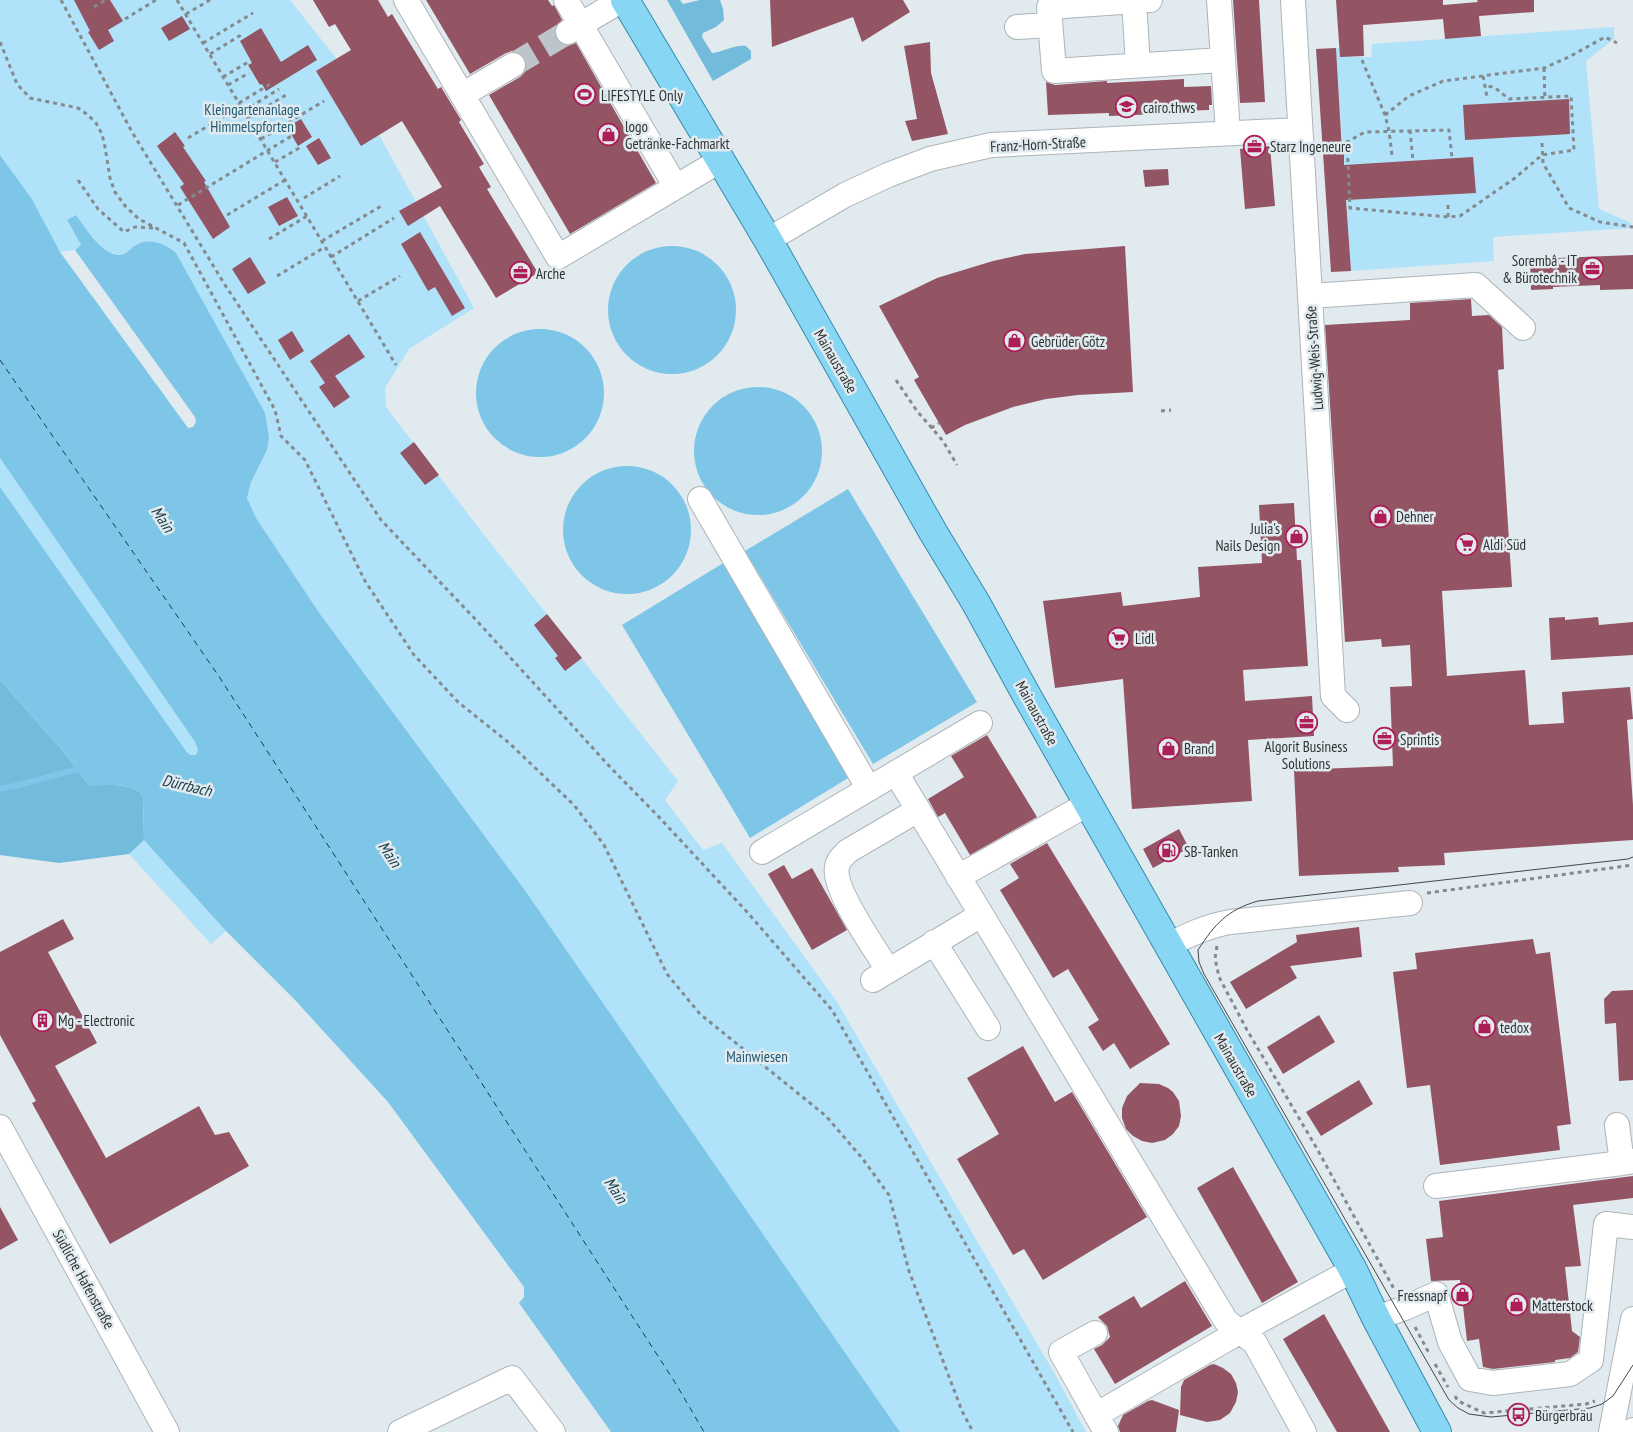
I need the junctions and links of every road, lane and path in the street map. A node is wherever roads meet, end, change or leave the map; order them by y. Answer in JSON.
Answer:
{"nodes":[{"id":1,"x":61,"y":0,"type":"edge"},
{"id":2,"x":106,"y":0,"type":"edge"},
{"id":3,"x":156,"y":0,"type":"edge"},
{"id":4,"x":177,"y":0,"type":"edge"},
{"id":5,"x":210,"y":0,"type":"edge"},
{"id":6,"x":406,"y":0,"type":"edge"},
{"id":7,"x":566,"y":0,"type":"edge"},
{"id":8,"x":624,"y":0,"type":"edge"},
{"id":9,"x":1219,"y":0,"type":"edge"},
{"id":10,"x":1292,"y":0,"type":"edge"},
{"id":11,"x":1142,"y":1,"type":"edge"},
{"id":12,"x":1097,"y":2,"type":"edge"},
{"id":13,"x":94,"y":7,"type":"dead end"},
{"id":14,"x":253,"y":13,"type":"dead end"},
{"id":15,"x":186,"y":14,"type":"junction"},
{"id":16,"x":124,"y":19,"type":"dead end"},
{"id":17,"x":1050,"y":25,"type":"junction"},
{"id":18,"x":1017,"y":27,"type":"dead end"},
{"id":19,"x":574,"y":29,"type":"junction"},
{"id":20,"x":241,"y":35,"type":"dead end"},
{"id":21,"x":0,"y":42,"type":"edge"},
{"id":22,"x":203,"y":43,"type":"junction"},
{"id":23,"x":1617,"y":43,"type":"dead end"},
{"id":24,"x":210,"y":54,"type":"junction"},
{"id":25,"x":1222,"y":60,"type":"junction"},
{"id":26,"x":1362,"y":60,"type":"dead end"},
{"id":27,"x":250,"y":61,"type":"dead end"},
{"id":28,"x":512,"y":65,"type":"tunnel mouth"},
{"id":29,"x":1138,"y":65,"type":"junction"},
{"id":30,"x":1544,"y":68,"type":"junction"},
{"id":31,"x":249,"y":72,"type":"dead end"},
{"id":32,"x":1483,"y":76,"type":"junction"},
{"id":33,"x":223,"y":77,"type":"junction"},
{"id":34,"x":272,"y":83,"type":"dead end"},
{"id":35,"x":228,"y":85,"type":"junction"},
{"id":36,"x":1484,"y":86,"type":"junction"},
{"id":37,"x":279,"y":89,"type":"dead end"},
{"id":38,"x":286,"y":95,"type":"dead end"},
{"id":39,"x":462,"y":95,"type":"junction"},
{"id":40,"x":1487,"y":97,"type":"dead end"},
{"id":41,"x":1545,"y":98,"type":"junction"},
{"id":42,"x":324,"y":101,"type":"dead end"},
{"id":43,"x":240,"y":104,"type":"junction"},
{"id":44,"x":244,"y":110,"type":"junction"},
{"id":45,"x":1385,"y":115,"type":"junction"},
{"id":46,"x":248,"y":118,"type":"junction"},
{"id":47,"x":1300,"y":130,"type":"junction"},
{"id":48,"x":1410,"y":130,"type":"junction"},
{"id":49,"x":1389,"y":131,"type":"junction"},
{"id":50,"x":1228,"y":133,"type":"junction"},
{"id":51,"x":293,"y":134,"type":"dead end"},
{"id":52,"x":188,"y":138,"type":"dead end"},
{"id":53,"x":260,"y":139,"type":"junction"},
{"id":54,"x":1542,"y":143,"type":"dead end"},
{"id":55,"x":301,"y":147,"type":"dead end"},
{"id":56,"x":267,"y":150,"type":"junction"},
{"id":57,"x":1542,"y":154,"type":"junction"},
{"id":58,"x":1392,"y":155,"type":"dead end"},
{"id":59,"x":1452,"y":158,"type":"dead end"},
{"id":60,"x":721,"y":160,"type":"junction"},
{"id":61,"x":1413,"y":161,"type":"dead end"},
{"id":62,"x":275,"y":162,"type":"junction"},
{"id":63,"x":340,"y":176,"type":"dead end"},
{"id":64,"x":78,"y":180,"type":"dead end"},
{"id":65,"x":285,"y":180,"type":"junction"},
{"id":66,"x":676,"y":187,"type":"junction"},
{"id":67,"x":304,"y":198,"type":"dead end"},
{"id":68,"x":1448,"y":201,"type":"dead end"},
{"id":69,"x":178,"y":205,"type":"junction"},
{"id":70,"x":383,"y":205,"type":"dead end"},
{"id":71,"x":227,"y":215,"type":"dead end"},
{"id":72,"x":307,"y":216,"type":"junction"},
{"id":73,"x":1448,"y":217,"type":"junction"},
{"id":74,"x":394,"y":218,"type":"dead end"},
{"id":75,"x":1633,"y":226,"type":"edge"},
{"id":76,"x":157,"y":228,"type":"junction"},
{"id":77,"x":269,"y":239,"type":"dead end"},
{"id":78,"x":768,"y":240,"type":"junction"},
{"id":79,"x":322,"y":241,"type":"junction"},
{"id":80,"x":326,"y":247,"type":"junction"},
{"id":81,"x":331,"y":256,"type":"junction"},
{"id":82,"x":277,"y":276,"type":"dead end"},
{"id":83,"x":400,"y":276,"type":"dead end"},
{"id":84,"x":1310,"y":296,"type":"junction"},
{"id":85,"x":358,"y":301,"type":"junction"},
{"id":86,"x":1523,"y":328,"type":"dead end"},
{"id":87,"x":396,"y":365,"type":"dead end"},
{"id":88,"x":896,"y":380,"type":"dead end"},
{"id":89,"x":1171,"y":410,"type":"dead end"},
{"id":90,"x":1161,"y":411,"type":"dead end"},
{"id":91,"x":939,"y":423,"type":"dead end"},
{"id":92,"x":931,"y":428,"type":"junction"},
{"id":93,"x":957,"y":465,"type":"dead end"},
{"id":94,"x":700,"y":499,"type":"dead end"},
{"id":95,"x":1346,"y":710,"type":"dead end"},
{"id":96,"x":980,"y":723,"type":"dead end"},
{"id":97,"x":896,"y":773,"type":"junction"},
{"id":98,"x":869,"y":788,"type":"junction"},
{"id":99,"x":1088,"y":804,"type":"junction"},
{"id":100,"x":918,"y":810,"type":"junction"},
{"id":101,"x":762,"y":852,"type":"dead end"},
{"id":102,"x":1633,"y":865,"type":"edge"},
{"id":103,"x":958,"y":877,"type":"junction"},
{"id":104,"x":1406,"y":903,"type":"joint"},
{"id":105,"x":981,"y":915,"type":"junction"},
{"id":106,"x":1230,"y":922,"type":"junction"},
{"id":107,"x":934,"y":942,"type":"junction"},
{"id":108,"x":1168,"y":946,"type":"junction"},
{"id":109,"x":988,"y":1028,"type":"dead end"},
{"id":110,"x":1617,"y":1125,"type":"dead end"},
{"id":111,"x":0,"y":1127,"type":"edge"},
{"id":112,"x":1627,"y":1162,"type":"edge"},
{"id":113,"x":1436,"y":1186,"type":"dead end"},
{"id":114,"x":1633,"y":1227,"type":"edge"},
{"id":115,"x":1353,"y":1270,"type":"junction"},
{"id":116,"x":1405,"y":1308,"type":"junction"},
{"id":117,"x":1376,"y":1318,"type":"junction"},
{"id":118,"x":1633,"y":1319,"type":"edge"},
{"id":119,"x":1239,"y":1332,"type":"junction"},
{"id":120,"x":1094,"y":1333,"type":"dead end"},
{"id":121,"x":1622,"y":1374,"type":"junction"},
{"id":122,"x":1101,"y":1424,"type":"edge"},
{"id":123,"x":168,"y":1432,"type":"edge"},
{"id":124,"x":400,"y":1432,"type":"edge"},
{"id":125,"x":553,"y":1432,"type":"edge"},
{"id":126,"x":973,"y":1432,"type":"edge"},
{"id":127,"x":1073,"y":1432,"type":"edge"},
{"id":128,"x":1304,"y":1432,"type":"edge"},
{"id":129,"x":1437,"y":1432,"type":"edge"},
{"id":130,"x":1610,"y":1432,"type":"edge"}],
"edges":[{"from":1,"to":69,"type":"path"},
{"from":2,"to":13,"type":"path"},
{"from":3,"to":16,"type":"path"},
{"from":4,"to":15,"type":"path"},
{"from":5,"to":15,"type":"path"},
{"from":6,"to":39,"type":"street"},
{"from":7,"to":19,"type":"street"},
{"from":8,"to":19,"type":"street"},
{"from":8,"to":60,"type":"main road","name":"Mainaustraße"},
{"from":9,"to":25,"type":"street"},
{"from":10,"to":47,"type":"street","name":"Ludwig-Weis-Straße"},
{"from":11,"to":12,"type":"street"},
{"from":11,"to":29,"type":"street"},
{"from":12,"to":17,"type":"street"},
{"from":14,"to":22,"type":"path"},
{"from":15,"to":22,"type":"path"},
{"from":17,"to":18,"type":"street"},
{"from":17,"to":29,"type":"street"},
{"from":19,"to":66,"type":"street"},
{"from":20,"to":24,"type":"path"},
{"from":21,"to":76,"type":"path"},
{"from":22,"to":24,"type":"path"},
{"from":23,"to":30,"type":"path"},
{"from":24,"to":33,"type":"path"},
{"from":25,"to":29,"type":"street"},
{"from":25,"to":50,"type":"street"},
{"from":26,"to":45,"type":"path"},
{"from":27,"to":33,"type":"path"},
{"from":28,"to":39,"type":"street"},
{"from":30,"to":32,"type":"path"},
{"from":30,"to":41,"type":"path"},
{"from":31,"to":35,"type":"path"},
{"from":32,"to":36,"type":"path"},
{"from":32,"to":45,"type":"path"},
{"from":33,"to":35,"type":"path"},
{"from":34,"to":43,"type":"path"},
{"from":35,"to":43,"type":"path"},
{"from":36,"to":40,"type":"path"},
{"from":36,"to":41,"type":"path"},
{"from":37,"to":44,"type":"path"},
{"from":38,"to":46,"type":"path"},
{"from":39,"to":66,"type":"street"},
{"from":41,"to":57,"type":"path"},
{"from":42,"to":53,"type":"path"},
{"from":43,"to":44,"type":"path"},
{"from":43,"to":52,"type":"path"},
{"from":44,"to":46,"type":"path"},
{"from":45,"to":49,"type":"path"},
{"from":46,"to":53,"type":"path"},
{"from":47,"to":50,"type":"street","name":"Franz-Horn-Straße"},
{"from":47,"to":84,"type":"street","name":"Ludwig-Weis-Straße"},
{"from":48,"to":49,"type":"path"},
{"from":48,"to":59,"type":"path"},
{"from":48,"to":61,"type":"path"},
{"from":49,"to":58,"type":"path"},
{"from":49,"to":73,"type":"path"},
{"from":50,"to":78,"type":"street","name":"Franz-Horn-Straße"},
{"from":51,"to":56,"type":"path"},
{"from":53,"to":56,"type":"path"},
{"from":54,"to":57,"type":"path"},
{"from":55,"to":62,"type":"path"},
{"from":56,"to":62,"type":"path"},
{"from":56,"to":69,"type":"path"},
{"from":57,"to":73,"type":"path"},
{"from":57,"to":75,"type":"path"},
{"from":60,"to":66,"type":"street"},
{"from":60,"to":78,"type":"main road","name":"Mainaustraße"},
{"from":62,"to":65,"type":"path"},
{"from":63,"to":67,"type":"path"},
{"from":64,"to":76,"type":"path"},
{"from":65,"to":71,"type":"path"},
{"from":65,"to":72,"type":"path"},
{"from":68,"to":73,"type":"path"},
{"from":69,"to":127,"type":"path"},
{"from":70,"to":79,"type":"path"},
{"from":72,"to":77,"type":"path"},
{"from":72,"to":79,"type":"path"},
{"from":74,"to":81,"type":"path"},
{"from":76,"to":126,"type":"path"},
{"from":78,"to":99,"type":"main road","name":"Mainaustraße"},
{"from":79,"to":80,"type":"path"},
{"from":80,"to":81,"type":"path"},
{"from":80,"to":82,"type":"path"},
{"from":81,"to":85,"type":"path"},
{"from":83,"to":85,"type":"path"},
{"from":84,"to":86,"type":"street"},
{"from":84,"to":95,"type":"street","name":"Ludwig-Weis-Straße"},
{"from":85,"to":87,"type":"path"},
{"from":88,"to":92,"type":"path"},
{"from":89,"to":90,"type":"path"},
{"from":91,"to":92,"type":"path"},
{"from":92,"to":93,"type":"path"},
{"from":94,"to":98,"type":"street"},
{"from":96,"to":97,"type":"street"},
{"from":97,"to":98,"type":"street"},
{"from":97,"to":100,"type":"street"},
{"from":98,"to":101,"type":"street"},
{"from":99,"to":103,"type":"street"},
{"from":99,"to":108,"type":"main road","name":"Mainaustraße"},
{"from":100,"to":103,"type":"street"},
{"from":100,"to":107,"type":"street"},
{"from":102,"to":104,"type":"path"},
{"from":103,"to":105,"type":"street"},
{"from":104,"to":106,"type":"street"},
{"from":105,"to":107,"type":"street"},
{"from":105,"to":119,"type":"street"},
{"from":106,"to":108,"type":"street"},
{"from":106,"to":116,"type":"path"},
{"from":107,"to":109,"type":"street"},
{"from":108,"to":115,"type":"main road","name":"Mainaustraße"},
{"from":110,"to":112,"type":"street"},
{"from":111,"to":123,"type":"street","name":"Südliche Hafenstraße"},
{"from":112,"to":113,"type":"street"},
{"from":114,"to":116,"type":"street"},
{"from":115,"to":117,"type":"main road","name":"Mainaustraße"},
{"from":115,"to":119,"type":"street"},
{"from":116,"to":117,"type":"street"},
{"from":116,"to":121,"type":"path"},
{"from":117,"to":129,"type":"main road","name":"Mainaustraße"},
{"from":118,"to":121,"type":"street"},
{"from":119,"to":122,"type":"street"},
{"from":119,"to":128,"type":"street"},
{"from":120,"to":122,"type":"street"},
{"from":121,"to":130,"type":"street"},
{"from":124,"to":125,"type":"street"}]}
